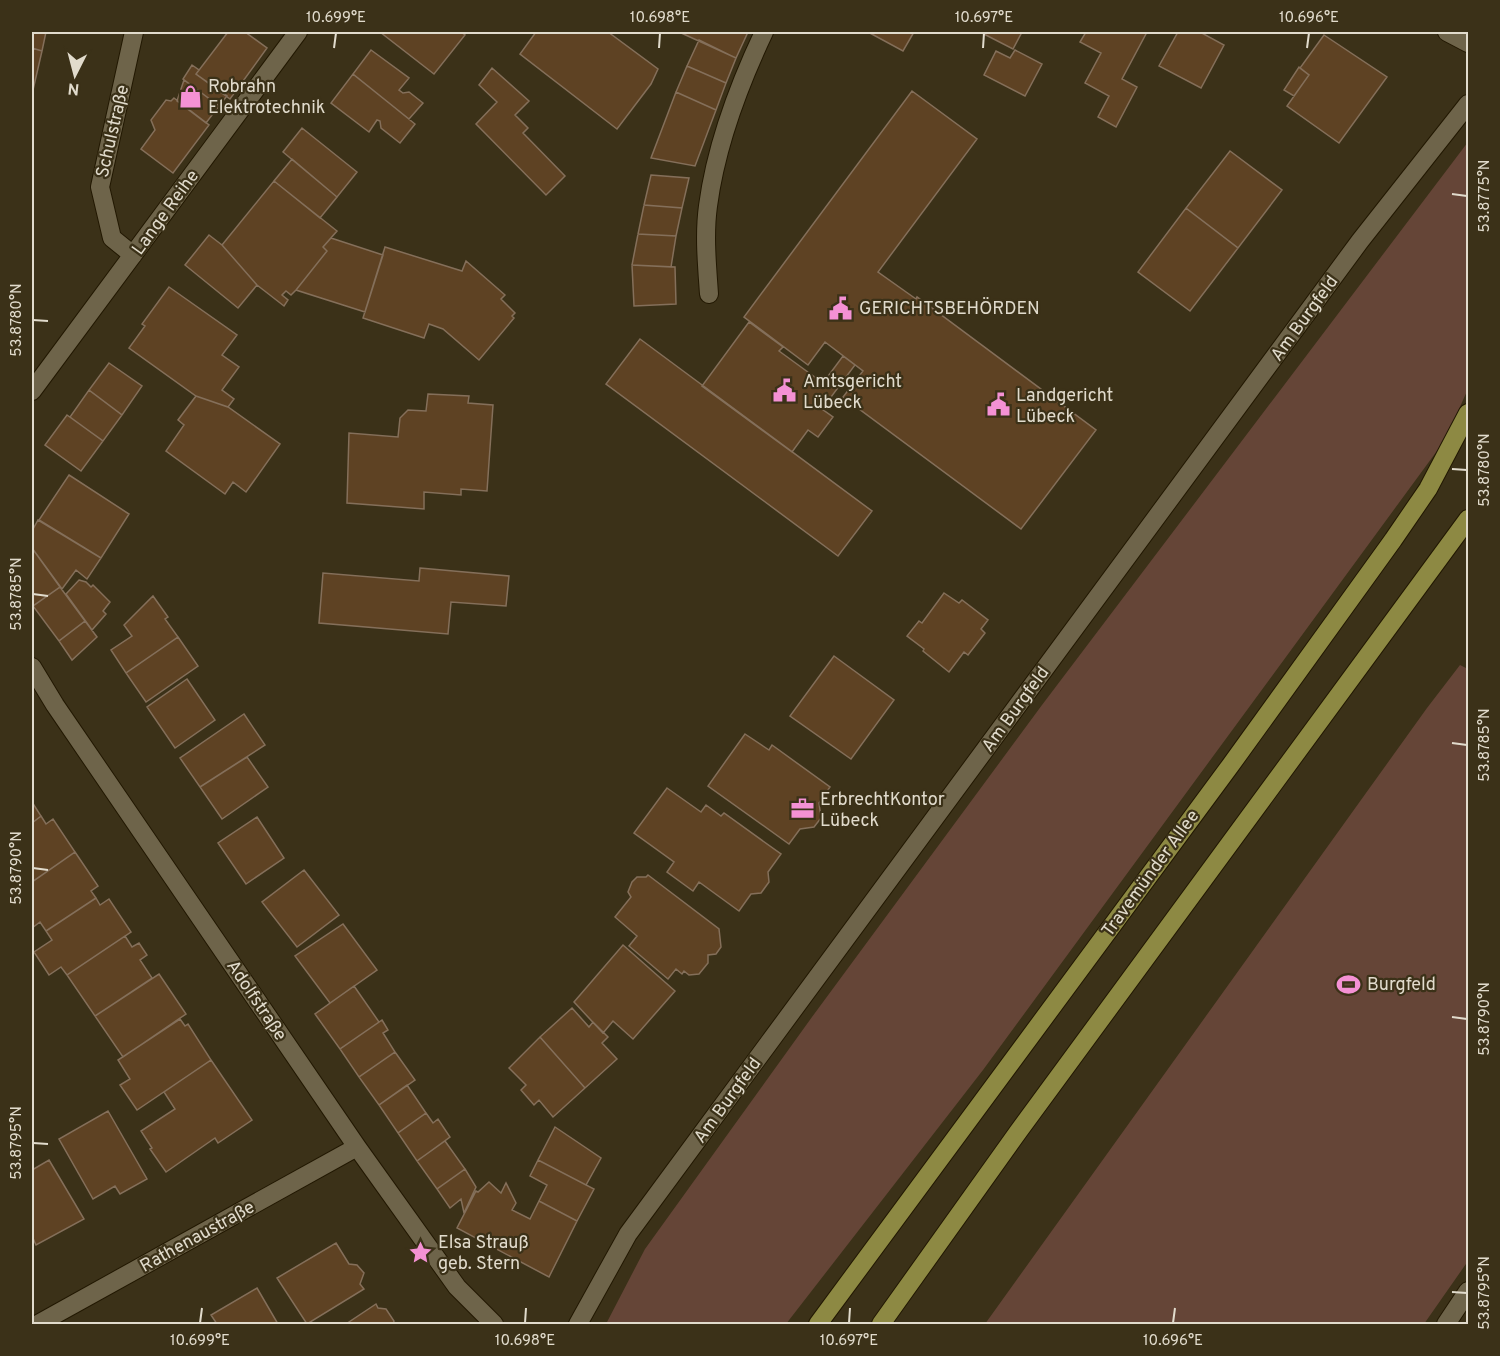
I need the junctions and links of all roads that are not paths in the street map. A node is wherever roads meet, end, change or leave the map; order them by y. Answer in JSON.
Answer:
{"nodes":[{"id":1,"x":134,"y":32,"type":"edge"},
{"id":2,"x":298,"y":32,"type":"edge"},
{"id":3,"x":764,"y":32,"type":"edge"},
{"id":4,"x":1447,"y":32,"type":"edge"},
{"id":5,"x":1468,"y":43,"type":"edge"},
{"id":6,"x":1468,"y":104,"type":"edge"},
{"id":7,"x":133,"y":255,"type":"junction"},
{"id":8,"x":709,"y":294,"type":"dead end"},
{"id":9,"x":32,"y":391,"type":"edge"},
{"id":10,"x":1468,"y":412,"type":"edge"},
{"id":11,"x":1468,"y":519,"type":"edge"},
{"id":12,"x":32,"y":667,"type":"edge"},
{"id":13,"x":357,"y":1146,"type":"junction"},
{"id":14,"x":1468,"y":1292,"type":"edge"},
{"id":15,"x":38,"y":1324,"type":"edge"},
{"id":16,"x":494,"y":1324,"type":"edge"},
{"id":17,"x":578,"y":1324,"type":"edge"},
{"id":18,"x":818,"y":1324,"type":"edge"},
{"id":19,"x":881,"y":1324,"type":"edge"},
{"id":20,"x":1446,"y":1324,"type":"edge"}],
"edges":[{"from":1,"to":7,"type":"street","name":"Schulstraße"},
{"from":2,"to":7,"type":"street","name":"Lange Reihe"},
{"from":3,"to":8,"type":"street"},
{"from":4,"to":5,"type":"street"},
{"from":6,"to":17,"type":"street","name":"Am Burgfeld"},
{"from":7,"to":9,"type":"street","name":"Lange Reihe"},
{"from":10,"to":18,"type":"main road","name":"Travemünder Allee"},
{"from":11,"to":19,"type":"main road"},
{"from":12,"to":13,"type":"street","name":"Adolfstraße"},
{"from":13,"to":15,"type":"street","name":"Rathenaustraße"},
{"from":13,"to":16,"type":"street","name":"Adolfstraße"},
{"from":14,"to":20,"type":"street"}]}
